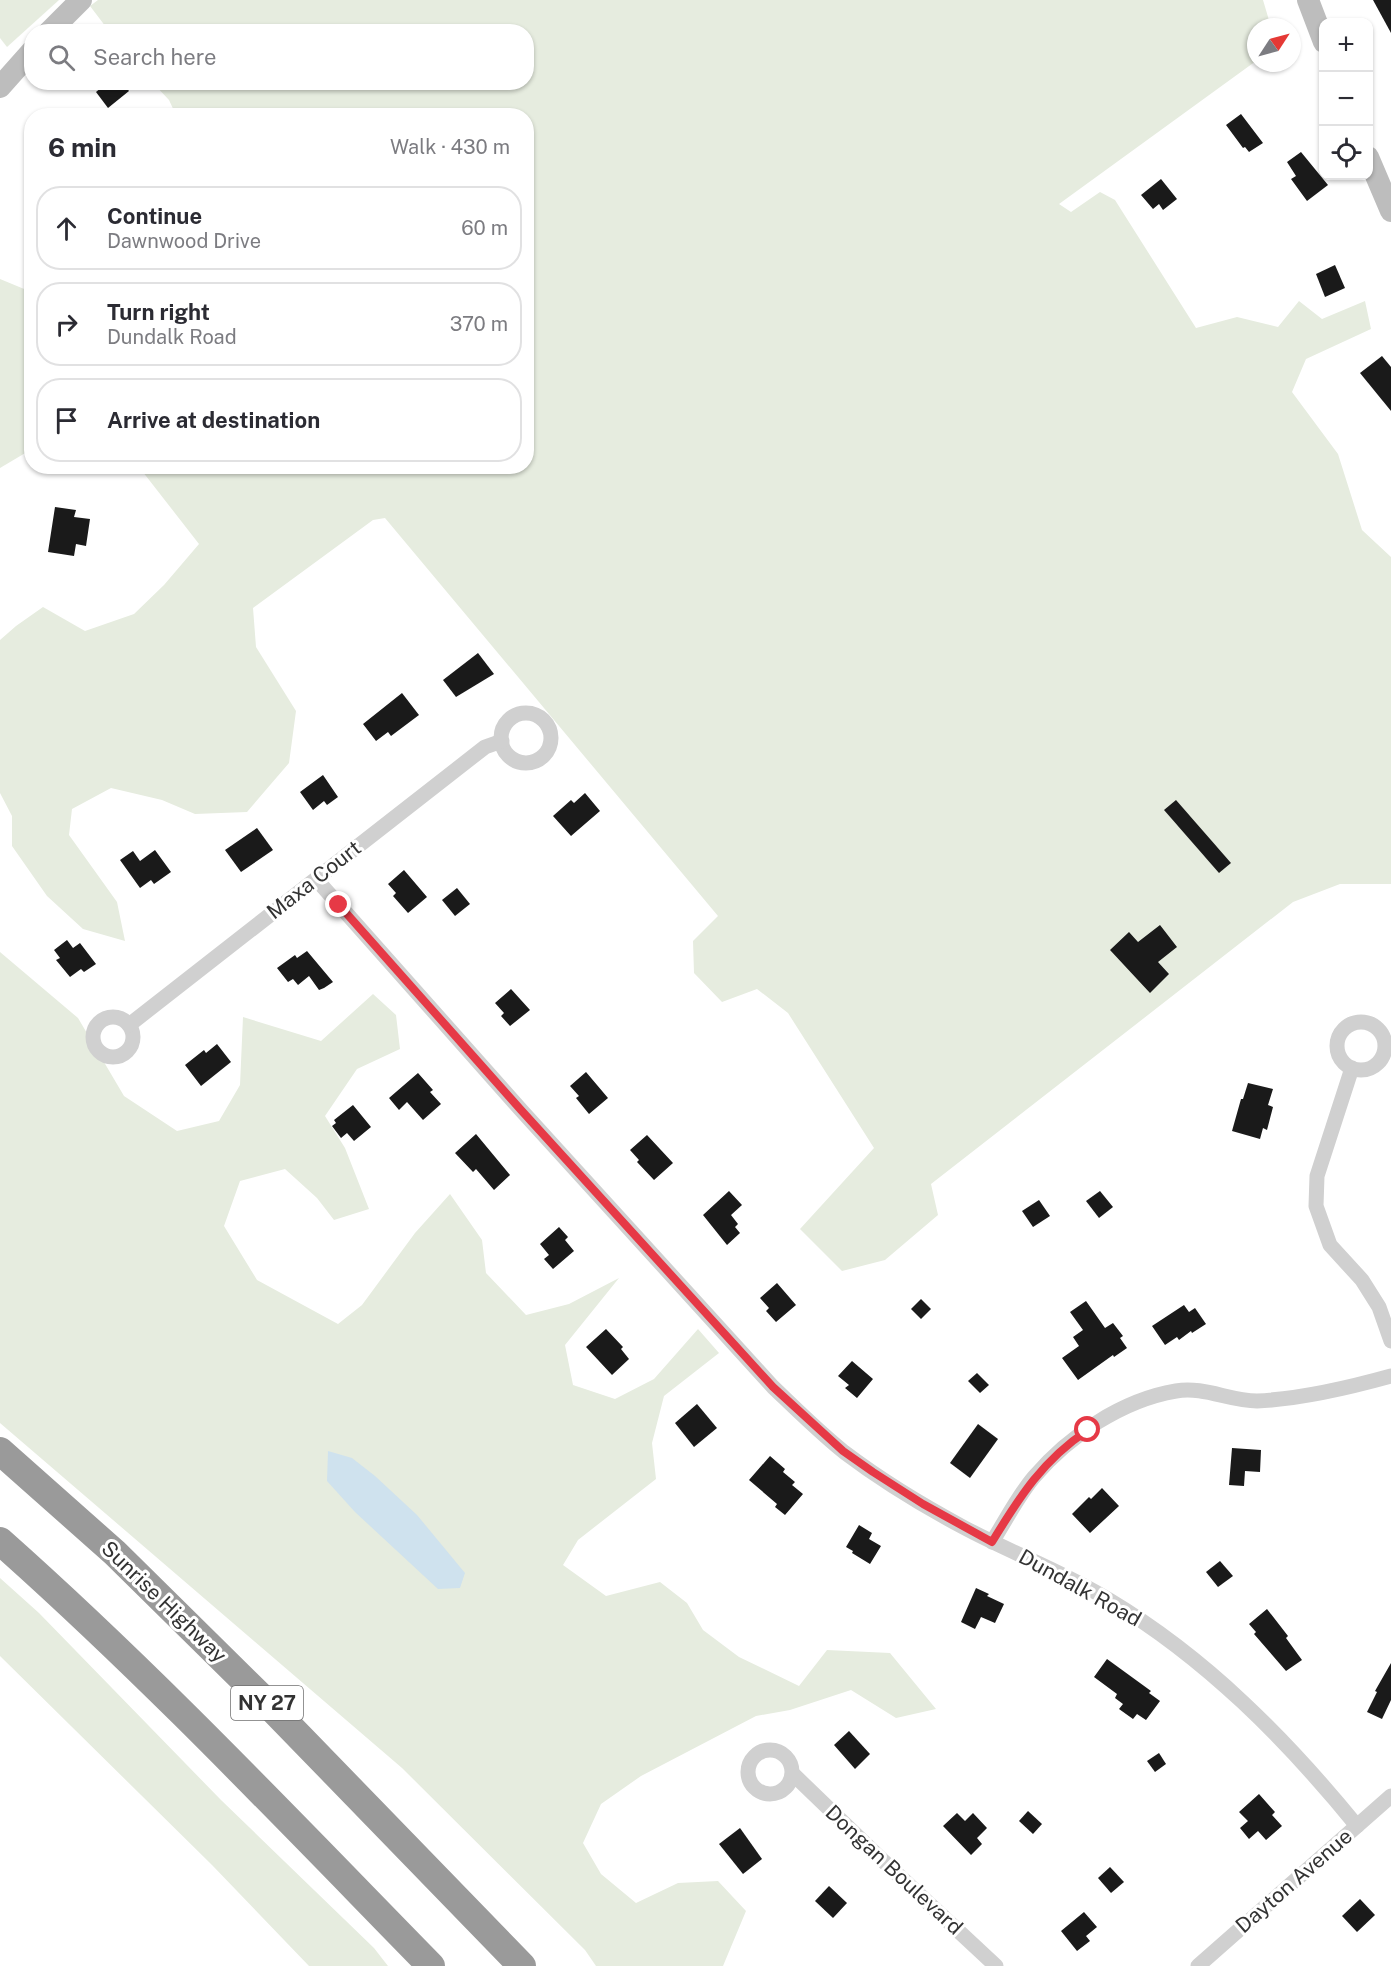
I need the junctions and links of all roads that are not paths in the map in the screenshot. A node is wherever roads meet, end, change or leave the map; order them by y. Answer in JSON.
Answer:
{"nodes":[{"id":1,"x":81,"y":0,"type":"edge"},
{"id":2,"x":1308,"y":0,"type":"edge"},
{"id":3,"x":57,"y":24,"type":"edge"},
{"id":4,"x":1319,"y":31,"type":"edge"},
{"id":5,"x":24,"y":60,"type":"edge"},
{"id":6,"x":0,"y":87,"type":"edge"},
{"id":7,"x":1373,"y":169,"type":"edge"},
{"id":8,"x":1391,"y":211,"type":"edge"},
{"id":9,"x":502,"y":741,"type":"dead end"},
{"id":10,"x":316,"y":879,"type":"junction"},
{"id":11,"x":129,"y":1025,"type":"dead end"},
{"id":12,"x":1352,"y":1068,"type":"dead end"},
{"id":13,"x":1391,"y":1341,"type":"edge"},
{"id":14,"x":1391,"y":1376,"type":"edge"},
{"id":15,"x":0,"y":1451,"type":"edge"},
{"id":16,"x":0,"y":1541,"type":"edge"},
{"id":17,"x":992,"y":1542,"type":"junction"},
{"id":18,"x":793,"y":1774,"type":"dead end"},
{"id":19,"x":1391,"y":1796,"type":"edge"},
{"id":20,"x":1357,"y":1826,"type":"junction"},
{"id":21,"x":431,"y":1966,"type":"edge"},
{"id":22,"x":522,"y":1966,"type":"edge"},
{"id":23,"x":996,"y":1966,"type":"edge"},
{"id":24,"x":1198,"y":1966,"type":"edge"}],
"edges":[{"from":1,"to":3,"type":"main road"},
{"from":2,"to":4,"type":"main road"},
{"from":5,"to":6,"type":"main road"},
{"from":7,"to":8,"type":"main road"},
{"from":9,"to":10,"type":"street","name":"Maxa Court"},
{"from":10,"to":11,"type":"street","name":"Maxa Court"},
{"from":10,"to":17,"type":"street","name":"Dundalk Road"},
{"from":12,"to":13,"type":"street"},
{"from":14,"to":17,"type":"street"},
{"from":15,"to":22,"type":"highway","name":"Sunrise Highway","number":"NY 27"},
{"from":16,"to":21,"type":"highway","number":"NY 27"},
{"from":17,"to":20,"type":"street","name":"Dundalk Road"},
{"from":18,"to":23,"type":"street","name":"Dongan Boulevard"},
{"from":19,"to":20,"type":"street","name":"Dayton Avenue"},
{"from":20,"to":24,"type":"street","name":"Dayton Avenue"}]}
